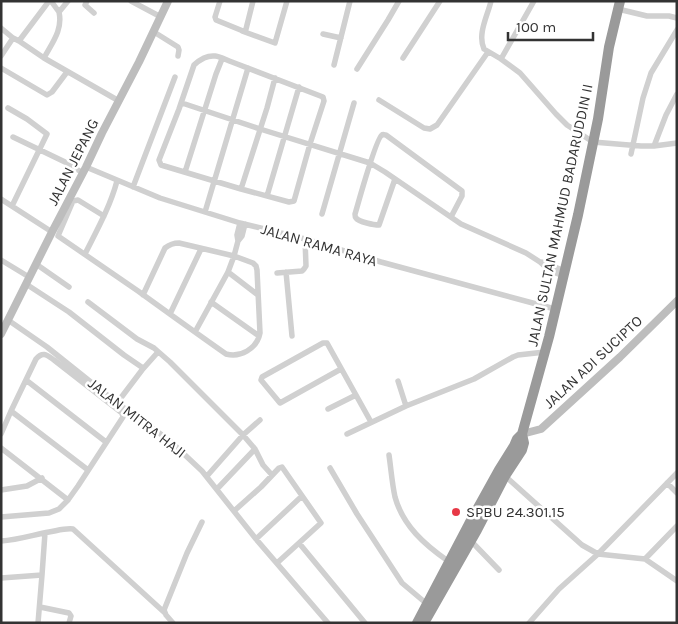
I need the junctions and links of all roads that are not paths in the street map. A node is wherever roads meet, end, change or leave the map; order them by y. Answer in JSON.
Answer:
{"nodes":[{"id":1,"x":50,"y":1,"type":"edge"},
{"id":2,"x":68,"y":1,"type":"edge"},
{"id":3,"x":87,"y":1,"type":"edge"},
{"id":4,"x":131,"y":1,"type":"edge"},
{"id":5,"x":168,"y":1,"type":"edge"},
{"id":6,"x":220,"y":1,"type":"edge"},
{"id":7,"x":254,"y":1,"type":"edge"},
{"id":8,"x":287,"y":1,"type":"edge"},
{"id":9,"x":350,"y":1,"type":"edge"},
{"id":10,"x":399,"y":1,"type":"edge"},
{"id":11,"x":440,"y":1,"type":"edge"},
{"id":12,"x":492,"y":1,"type":"edge"},
{"id":13,"x":534,"y":1,"type":"edge"},
{"id":14,"x":619,"y":5,"type":"edge"},
{"id":15,"x":59,"y":12,"type":"junction"},
{"id":16,"x":94,"y":13,"type":"dead end"},
{"id":17,"x":161,"y":17,"type":"junction"},
{"id":18,"x":677,"y":18,"type":"edge"},
{"id":19,"x":1,"y":28,"type":"edge"},
{"id":20,"x":242,"y":30,"type":"junction"},
{"id":21,"x":677,"y":30,"type":"edge"},
{"id":22,"x":154,"y":32,"type":"junction"},
{"id":23,"x":323,"y":34,"type":"dead end"},
{"id":24,"x":341,"y":38,"type":"junction"},
{"id":25,"x":675,"y":39,"type":"edge"},
{"id":26,"x":16,"y":40,"type":"junction"},
{"id":27,"x":488,"y":52,"type":"junction"},
{"id":28,"x":1,"y":56,"type":"edge"},
{"id":29,"x":178,"y":56,"type":"dead end"},
{"id":30,"x":44,"y":58,"type":"junction"},
{"id":31,"x":403,"y":58,"type":"dead end"},
{"id":32,"x":222,"y":59,"type":"junction"},
{"id":33,"x":501,"y":59,"type":"junction"},
{"id":34,"x":334,"y":65,"type":"dead end"},
{"id":35,"x":1,"y":68,"type":"edge"},
{"id":36,"x":248,"y":68,"type":"junction"},
{"id":37,"x":357,"y":68,"type":"dead end"},
{"id":38,"x":67,"y":72,"type":"junction"},
{"id":39,"x":175,"y":78,"type":"dead end"},
{"id":40,"x":275,"y":78,"type":"junction"},
{"id":41,"x":299,"y":87,"type":"junction"},
{"id":42,"x":677,"y":94,"type":"edge"},
{"id":43,"x":380,"y":100,"type":"dead end"},
{"id":44,"x":119,"y":101,"type":"junction"},
{"id":45,"x":182,"y":103,"type":"junction"},
{"id":46,"x":354,"y":103,"type":"dead end"},
{"id":47,"x":8,"y":108,"type":"dead end"},
{"id":48,"x":205,"y":111,"type":"junction"},
{"id":49,"x":233,"y":119,"type":"junction"},
{"id":50,"x":260,"y":129,"type":"junction"},
{"id":51,"x":13,"y":136,"type":"dead end"},
{"id":52,"x":285,"y":136,"type":"junction"},
{"id":53,"x":593,"y":142,"type":"junction"},
{"id":54,"x":677,"y":143,"type":"edge"},
{"id":55,"x":310,"y":144,"type":"junction"},
{"id":56,"x":633,"y":146,"type":"junction"},
{"id":57,"x":654,"y":146,"type":"junction"},
{"id":58,"x":38,"y":150,"type":"junction"},
{"id":59,"x":340,"y":154,"type":"junction"},
{"id":60,"x":632,"y":154,"type":"dead end"},
{"id":61,"x":370,"y":163,"type":"junction"},
{"id":62,"x":85,"y":170,"type":"junction"},
{"id":63,"x":185,"y":172,"type":"junction"},
{"id":64,"x":395,"y":179,"type":"junction"},
{"id":65,"x":215,"y":181,"type":"junction"},
{"id":66,"x":119,"y":182,"type":"junction"},
{"id":67,"x":133,"y":188,"type":"junction"},
{"id":68,"x":241,"y":189,"type":"junction"},
{"id":69,"x":267,"y":196,"type":"junction"},
{"id":70,"x":1,"y":199,"type":"edge"},
{"id":71,"x":12,"y":206,"type":"junction"},
{"id":72,"x":205,"y":212,"type":"junction"},
{"id":73,"x":322,"y":214,"type":"dead end"},
{"id":74,"x":104,"y":216,"type":"junction"},
{"id":75,"x":451,"y":217,"type":"junction"},
{"id":76,"x":243,"y":223,"type":"junction"},
{"id":77,"x":52,"y":232,"type":"junction"},
{"id":78,"x":305,"y":240,"type":"junction"},
{"id":79,"x":201,"y":249,"type":"junction"},
{"id":80,"x":85,"y":254,"type":"junction"},
{"id":81,"x":234,"y":256,"type":"junction"},
{"id":82,"x":1,"y":260,"type":"edge"},
{"id":83,"x":36,"y":264,"type":"junction"},
{"id":84,"x":228,"y":272,"type":"junction"},
{"id":85,"x":286,"y":272,"type":"junction"},
{"id":86,"x":277,"y":273,"type":"dead end"},
{"id":87,"x":564,"y":273,"type":"junction"},
{"id":88,"x":28,"y":281,"type":"junction"},
{"id":89,"x":69,"y":287,"type":"dead end"},
{"id":90,"x":143,"y":295,"type":"junction"},
{"id":91,"x":258,"y":295,"type":"junction"},
{"id":92,"x":677,"y":301,"type":"edge"},
{"id":93,"x":88,"y":302,"type":"dead end"},
{"id":94,"x":211,"y":302,"type":"junction"},
{"id":95,"x":555,"y":309,"type":"junction"},
{"id":96,"x":170,"y":314,"type":"junction"},
{"id":97,"x":5,"y":323,"type":"edge"},
{"id":98,"x":195,"y":332,"type":"junction"},
{"id":99,"x":1,"y":334,"type":"edge"},
{"id":100,"x":259,"y":336,"type":"junction"},
{"id":101,"x":292,"y":336,"type":"dead end"},
{"id":102,"x":158,"y":352,"type":"junction"},
{"id":103,"x":545,"y":352,"type":"junction"},
{"id":104,"x":143,"y":368,"type":"junction"},
{"id":105,"x":341,"y":370,"type":"junction"},
{"id":106,"x":26,"y":380,"type":"junction"},
{"id":107,"x":398,"y":381,"type":"dead end"},
{"id":108,"x":356,"y":395,"type":"junction"},
{"id":109,"x":117,"y":403,"type":"junction"},
{"id":110,"x":406,"y":406,"type":"junction"},
{"id":111,"x":328,"y":409,"type":"dead end"},
{"id":112,"x":11,"y":411,"type":"junction"},
{"id":113,"x":260,"y":420,"type":"dead end"},
{"id":114,"x":371,"y":422,"type":"junction"},
{"id":115,"x":1,"y":434,"type":"edge"},
{"id":116,"x":347,"y":434,"type":"dead end"},
{"id":117,"x":522,"y":434,"type":"junction"},
{"id":118,"x":243,"y":436,"type":"junction"},
{"id":119,"x":106,"y":442,"type":"junction"},
{"id":120,"x":1,"y":448,"type":"edge"},
{"id":121,"x":255,"y":449,"type":"junction"},
{"id":122,"x":389,"y":455,"type":"dead end"},
{"id":123,"x":330,"y":468,"type":"dead end"},
{"id":124,"x":88,"y":470,"type":"junction"},
{"id":125,"x":502,"y":473,"type":"junction"},
{"id":126,"x":677,"y":473,"type":"edge"},
{"id":127,"x":272,"y":475,"type":"junction"},
{"id":128,"x":207,"y":476,"type":"junction"},
{"id":129,"x":42,"y":478,"type":"junction"},
{"id":130,"x":666,"y":483,"type":"junction"},
{"id":131,"x":216,"y":488,"type":"junction"},
{"id":132,"x":1,"y":490,"type":"edge"},
{"id":133,"x":677,"y":493,"type":"edge"},
{"id":134,"x":302,"y":496,"type":"junction"},
{"id":135,"x":490,"y":496,"type":"junction"},
{"id":136,"x":68,"y":500,"type":"junction"},
{"id":137,"x":234,"y":511,"type":"junction"},
{"id":138,"x":1,"y":518,"type":"edge"},
{"id":139,"x":202,"y":522,"type":"dead end"},
{"id":140,"x":677,"y":526,"type":"edge"},
{"id":141,"x":45,"y":533,"type":"junction"},
{"id":142,"x":256,"y":539,"type":"junction"},
{"id":143,"x":1,"y":541,"type":"edge"},
{"id":144,"x":471,"y":541,"type":"junction"},
{"id":145,"x":299,"y":543,"type":"junction"},
{"id":146,"x":598,"y":554,"type":"junction"},
{"id":147,"x":645,"y":560,"type":"junction"},
{"id":148,"x":448,"y":561,"type":"junction"},
{"id":149,"x":277,"y":563,"type":"junction"},
{"id":150,"x":499,"y":570,"type":"dead end"},
{"id":151,"x":42,"y":575,"type":"junction"},
{"id":152,"x":1,"y":578,"type":"edge"},
{"id":153,"x":677,"y":582,"type":"edge"},
{"id":154,"x":426,"y":604,"type":"junction"},
{"id":155,"x":40,"y":607,"type":"junction"},
{"id":156,"x":165,"y":613,"type":"junction"},
{"id":157,"x":38,"y":623,"type":"edge"},
{"id":158,"x":69,"y":623,"type":"edge"},
{"id":159,"x":173,"y":623,"type":"edge"},
{"id":160,"x":328,"y":623,"type":"edge"},
{"id":161,"x":365,"y":623,"type":"edge"},
{"id":162,"x":417,"y":623,"type":"edge"},
{"id":163,"x":424,"y":623,"type":"edge"},
{"id":164,"x":529,"y":623,"type":"edge"}],
"edges":[{"from":1,"to":15,"type":"street"},
{"from":1,"to":26,"type":"street"},
{"from":2,"to":15,"type":"street"},
{"from":3,"to":16,"type":"street"},
{"from":4,"to":17,"type":"street"},
{"from":5,"to":17,"type":"street","name":"JALAN JEPANG"},
{"from":6,"to":20,"type":"street"},
{"from":7,"to":20,"type":"street"},
{"from":8,"to":20,"type":"street"},
{"from":9,"to":24,"type":"street"},
{"from":10,"to":37,"type":"street"},
{"from":11,"to":31,"type":"street"},
{"from":12,"to":27,"type":"street"},
{"from":13,"to":33,"type":"street"},
{"from":14,"to":18,"type":"street"},
{"from":14,"to":53,"type":"highway","name":"JALAN SULTAN MAHMUD BADARUDDIN II"},
{"from":15,"to":30,"type":"street"},
{"from":17,"to":22,"type":"street","name":"JALAN JEPANG"},
{"from":19,"to":26,"type":"street"},
{"from":21,"to":25,"type":"street"},
{"from":22,"to":29,"type":"street"},
{"from":22,"to":44,"type":"street","name":"JALAN JEPANG"},
{"from":23,"to":24,"type":"street"},
{"from":24,"to":34,"type":"street"},
{"from":25,"to":56,"type":"street"},
{"from":26,"to":28,"type":"street"},
{"from":26,"to":30,"type":"street"},
{"from":27,"to":33,"type":"street"},
{"from":27,"to":43,"type":"street"},
{"from":30,"to":38,"type":"street"},
{"from":32,"to":36,"type":"street"},
{"from":32,"to":45,"type":"street"},
{"from":32,"to":48,"type":"street"},
{"from":33,"to":53,"type":"street"},
{"from":35,"to":38,"type":"street"},
{"from":36,"to":40,"type":"street"},
{"from":36,"to":49,"type":"street"},
{"from":38,"to":44,"type":"street"},
{"from":39,"to":67,"type":"street"},
{"from":40,"to":41,"type":"street"},
{"from":40,"to":50,"type":"street"},
{"from":41,"to":52,"type":"street"},
{"from":41,"to":55,"type":"street"},
{"from":42,"to":57,"type":"street"},
{"from":44,"to":62,"type":"street","name":"JALAN JEPANG"},
{"from":45,"to":48,"type":"street"},
{"from":45,"to":63,"type":"street"},
{"from":46,"to":59,"type":"street"},
{"from":47,"to":58,"type":"street"},
{"from":48,"to":49,"type":"street"},
{"from":48,"to":63,"type":"street"},
{"from":49,"to":50,"type":"street"},
{"from":49,"to":65,"type":"street"},
{"from":50,"to":52,"type":"street"},
{"from":50,"to":68,"type":"street"},
{"from":51,"to":58,"type":"street","name":"JALAN RAMA RAYA"},
{"from":52,"to":55,"type":"street"},
{"from":52,"to":69,"type":"street"},
{"from":53,"to":56,"type":"street"},
{"from":53,"to":87,"type":"highway","name":"JALAN SULTAN MAHMUD BADARUDDIN II"},
{"from":54,"to":57,"type":"street"},
{"from":55,"to":59,"type":"street"},
{"from":55,"to":69,"type":"street"},
{"from":56,"to":57,"type":"street"},
{"from":56,"to":60,"type":"street"},
{"from":58,"to":62,"type":"street","name":"JALAN RAMA RAYA"},
{"from":58,"to":71,"type":"street"},
{"from":59,"to":61,"type":"street"},
{"from":59,"to":73,"type":"street"},
{"from":61,"to":64,"type":"street"},
{"from":61,"to":64,"type":"street"},
{"from":61,"to":75,"type":"street"},
{"from":62,"to":66,"type":"street","name":"JALAN RAMA RAYA"},
{"from":62,"to":77,"type":"street","name":"JALAN JEPANG"},
{"from":63,"to":65,"type":"street"},
{"from":64,"to":75,"type":"street"},
{"from":65,"to":68,"type":"street"},
{"from":65,"to":72,"type":"street"},
{"from":66,"to":67,"type":"street","name":"JALAN RAMA RAYA"},
{"from":66,"to":74,"type":"street"},
{"from":67,"to":72,"type":"street","name":"JALAN RAMA RAYA"},
{"from":68,"to":69,"type":"street"},
{"from":70,"to":71,"type":"street"},
{"from":71,"to":77,"type":"street"},
{"from":72,"to":76,"type":"street","name":"JALAN RAMA RAYA"},
{"from":74,"to":80,"type":"street"},
{"from":74,"to":80,"type":"street"},
{"from":75,"to":87,"type":"street"},
{"from":76,"to":78,"type":"street","name":"JALAN RAMA RAYA"},
{"from":76,"to":81,"type":"street"},
{"from":77,"to":83,"type":"street","name":"JALAN JEPANG"},
{"from":78,"to":85,"type":"street"},
{"from":78,"to":95,"type":"street","name":"JALAN RAMA RAYA"},
{"from":79,"to":81,"type":"street"},
{"from":79,"to":90,"type":"street"},
{"from":79,"to":96,"type":"street"},
{"from":80,"to":90,"type":"street"},
{"from":81,"to":84,"type":"street"},
{"from":81,"to":91,"type":"street"},
{"from":82,"to":88,"type":"street"},
{"from":83,"to":88,"type":"street","name":"JALAN JEPANG"},
{"from":83,"to":89,"type":"street"},
{"from":84,"to":91,"type":"street"},
{"from":84,"to":94,"type":"street"},
{"from":85,"to":86,"type":"street"},
{"from":85,"to":101,"type":"street"},
{"from":87,"to":95,"type":"highway","name":"JALAN SULTAN MAHMUD BADARUDDIN II"},
{"from":88,"to":97,"type":"street","name":"JALAN JEPANG"},
{"from":88,"to":104,"type":"street"},
{"from":90,"to":96,"type":"street"},
{"from":91,"to":100,"type":"street"},
{"from":92,"to":117,"type":"street","name":"JALAN ADI SUCIPTO"},
{"from":93,"to":102,"type":"street"},
{"from":94,"to":98,"type":"street"},
{"from":94,"to":100,"type":"street"},
{"from":95,"to":103,"type":"highway","name":"JALAN SULTAN MAHMUD BADARUDDIN II"},
{"from":96,"to":98,"type":"street"},
{"from":97,"to":99,"type":"street","name":"JALAN JEPANG"},
{"from":97,"to":109,"type":"street","name":"JALAN MITRA HAJI"},
{"from":98,"to":100,"type":"street"},
{"from":102,"to":104,"type":"street"},
{"from":102,"to":118,"type":"street"},
{"from":103,"to":110,"type":"street"},
{"from":103,"to":117,"type":"highway","name":"JALAN SULTAN MAHMUD BADARUDDIN II"},
{"from":104,"to":109,"type":"street"},
{"from":105,"to":105,"type":"street"},
{"from":105,"to":108,"type":"street"},
{"from":106,"to":112,"type":"street"},
{"from":106,"to":119,"type":"street"},
{"from":106,"to":119,"type":"street"},
{"from":107,"to":110,"type":"street"},
{"from":108,"to":111,"type":"street"},
{"from":108,"to":114,"type":"street"},
{"from":109,"to":128,"type":"street","name":"JALAN MITRA HAJI"},
{"from":110,"to":114,"type":"street"},
{"from":112,"to":115,"type":"street"},
{"from":112,"to":124,"type":"street"},
{"from":113,"to":118,"type":"street"},
{"from":114,"to":116,"type":"street"},
{"from":117,"to":125,"type":"highway","name":"JALAN SULTAN MAHMUD BADARUDDIN II"},
{"from":118,"to":121,"type":"street"},
{"from":118,"to":128,"type":"street"},
{"from":119,"to":124,"type":"street"},
{"from":120,"to":129,"type":"street"},
{"from":121,"to":127,"type":"street"},
{"from":121,"to":131,"type":"street"},
{"from":122,"to":148,"type":"street"},
{"from":123,"to":154,"type":"street"},
{"from":124,"to":136,"type":"street"},
{"from":125,"to":135,"type":"highway","name":"JALAN SULTAN MAHMUD BADARUDDIN II"},
{"from":125,"to":146,"type":"street"},
{"from":126,"to":130,"type":"street"},
{"from":127,"to":134,"type":"street"},
{"from":127,"to":137,"type":"street"},
{"from":128,"to":131,"type":"street","name":"JALAN MITRA HAJI"},
{"from":129,"to":132,"type":"street"},
{"from":129,"to":136,"type":"street"},
{"from":130,"to":133,"type":"street"},
{"from":130,"to":146,"type":"street"},
{"from":131,"to":137,"type":"street","name":"JALAN MITRA HAJI"},
{"from":134,"to":142,"type":"street"},
{"from":134,"to":145,"type":"street"},
{"from":135,"to":144,"type":"highway"},
{"from":135,"to":148,"type":"highway"},
{"from":136,"to":138,"type":"street"},
{"from":137,"to":142,"type":"street","name":"JALAN MITRA HAJI"},
{"from":139,"to":156,"type":"street"},
{"from":140,"to":147,"type":"street"},
{"from":141,"to":143,"type":"street"},
{"from":141,"to":151,"type":"street"},
{"from":141,"to":156,"type":"street"},
{"from":142,"to":149,"type":"street","name":"JALAN MITRA HAJI"},
{"from":144,"to":150,"type":"street"},
{"from":144,"to":163,"type":"highway"},
{"from":145,"to":149,"type":"street"},
{"from":145,"to":161,"type":"street"},
{"from":146,"to":147,"type":"street"},
{"from":146,"to":164,"type":"street"},
{"from":147,"to":153,"type":"street"},
{"from":148,"to":154,"type":"highway"},
{"from":149,"to":160,"type":"street","name":"JALAN MITRA HAJI"},
{"from":151,"to":152,"type":"street"},
{"from":151,"to":155,"type":"street"},
{"from":154,"to":162,"type":"highway"},
{"from":155,"to":157,"type":"street"},
{"from":155,"to":158,"type":"street"},
{"from":156,"to":159,"type":"street"}]}
